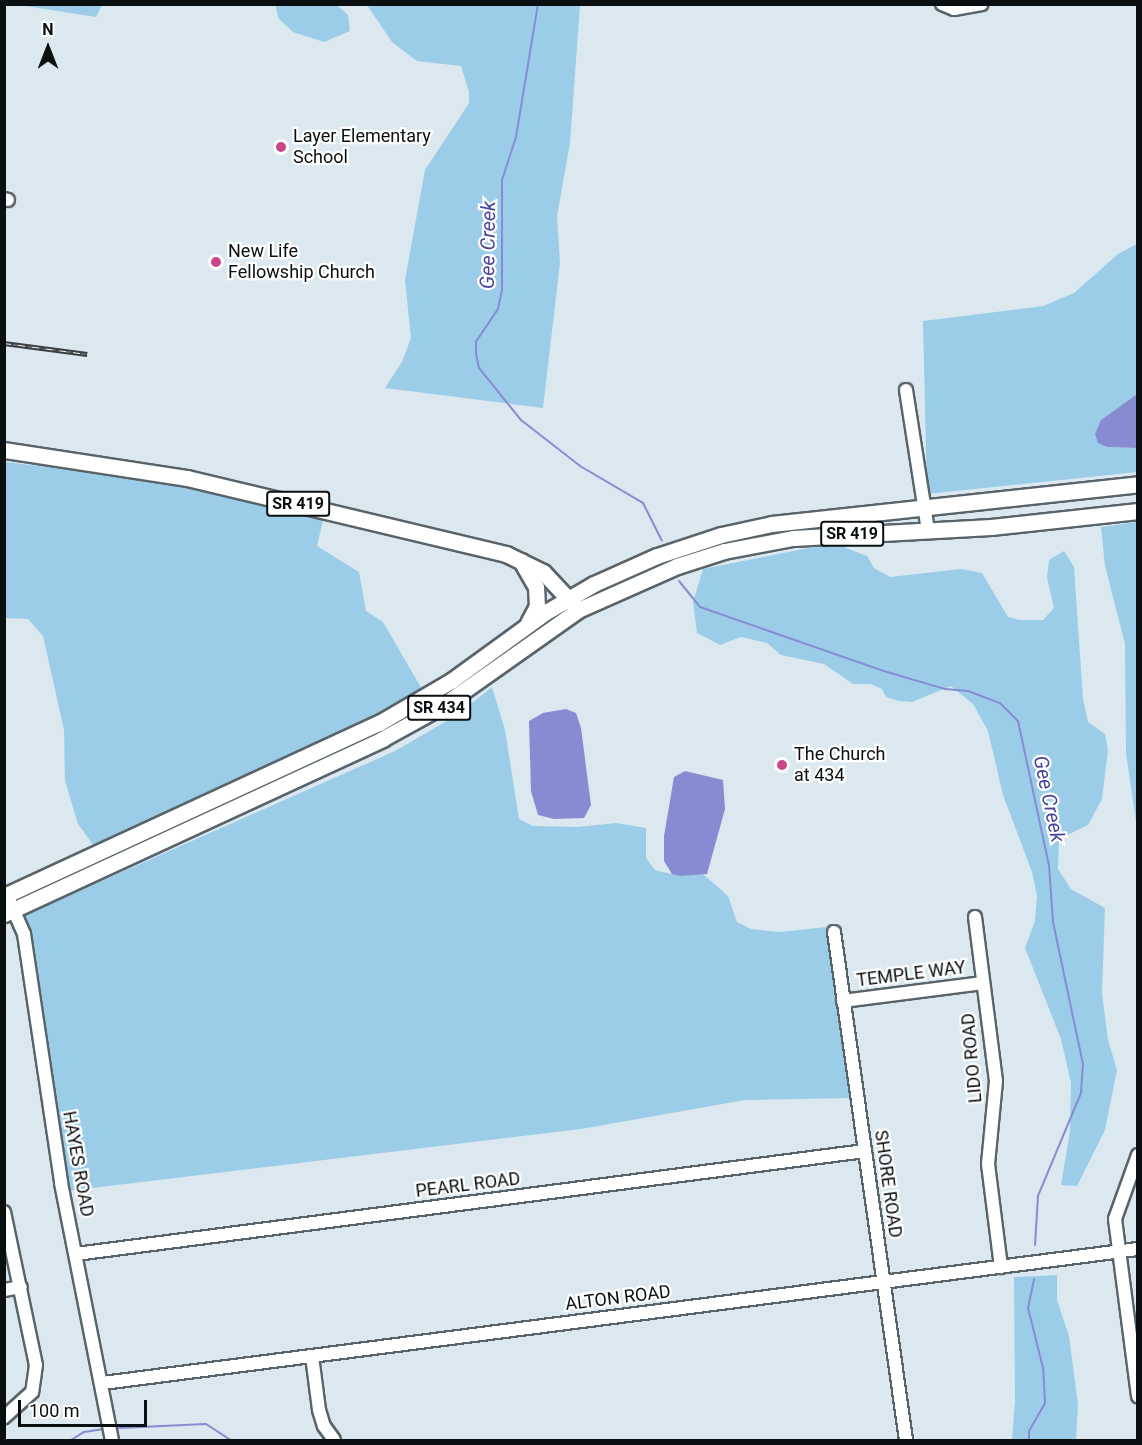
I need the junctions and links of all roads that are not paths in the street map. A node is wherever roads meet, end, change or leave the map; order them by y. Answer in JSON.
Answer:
{"nodes":[{"id":1,"x":942,"y":4,"type":"edge"},
{"id":2,"x":982,"y":4,"type":"edge"},
{"id":3,"x":906,"y":390,"type":"dead end"},
{"id":4,"x":4,"y":450,"type":"edge"},
{"id":5,"x":1137,"y":484,"type":"edge"},
{"id":6,"x":924,"y":509,"type":"junction"},
{"id":7,"x":1137,"y":511,"type":"edge"},
{"id":8,"x":928,"y":531,"type":"junction"},
{"id":9,"x":519,"y":558,"type":"junction"},
{"id":10,"x":573,"y":604,"type":"junction"},
{"id":11,"x":528,"y":624,"type":"junction"},
{"id":12,"x":304,"y":759,"type":"junction"},
{"id":13,"x":287,"y":784,"type":"junction"},
{"id":14,"x":6,"y":896,"type":"edge"},
{"id":15,"x":10,"y":911,"type":"edge"},
{"id":16,"x":975,"y":917,"type":"dead end"},
{"id":17,"x":834,"y":932,"type":"dead end"},
{"id":18,"x":983,"y":983,"type":"junction"},
{"id":19,"x":843,"y":1001,"type":"junction"},
{"id":20,"x":865,"y":1151,"type":"junction"},
{"id":21,"x":1137,"y":1155,"type":"edge"},
{"id":22,"x":4,"y":1212,"type":"edge"},
{"id":23,"x":1137,"y":1249,"type":"edge"},
{"id":24,"x":1118,"y":1252,"type":"junction"},
{"id":25,"x":76,"y":1254,"type":"junction"},
{"id":26,"x":1001,"y":1267,"type":"junction"},
{"id":27,"x":884,"y":1282,"type":"junction"},
{"id":28,"x":21,"y":1287,"type":"junction"},
{"id":29,"x":4,"y":1290,"type":"edge"},
{"id":30,"x":312,"y":1356,"type":"junction"},
{"id":31,"x":102,"y":1383,"type":"junction"},
{"id":32,"x":1137,"y":1397,"type":"edge"},
{"id":33,"x":4,"y":1417,"type":"edge"},
{"id":34,"x":112,"y":1440,"type":"edge"},
{"id":35,"x":334,"y":1440,"type":"edge"},
{"id":36,"x":906,"y":1440,"type":"edge"}],
"edges":[{"from":1,"to":2,"type":"street"},
{"from":3,"to":6,"type":"street"},
{"from":4,"to":9,"type":"main road","number":"SR 419"},
{"from":5,"to":6,"type":"main road","number":"SR 419"},
{"from":6,"to":8,"type":"street"},
{"from":6,"to":10,"type":"main road","number":"SR 419"},
{"from":7,"to":8,"type":"main road","number":"SR 419"},
{"from":8,"to":10,"type":"main road","number":"SR 419"},
{"from":9,"to":10,"type":"main road","number":"SR 419"},
{"from":9,"to":11,"type":"main road"},
{"from":10,"to":11,"type":"main road","number":"SR 434"},
{"from":10,"to":13,"type":"main road","number":"SR 434"},
{"from":11,"to":12,"type":"main road","number":"SR 434"},
{"from":12,"to":13,"type":"main road"},
{"from":12,"to":14,"type":"main road","number":"SR 434"},
{"from":13,"to":15,"type":"main road","number":"SR 434"},
{"from":14,"to":15,"type":"street","name":"HAYES ROAD"},
{"from":15,"to":25,"type":"street","name":"HAYES ROAD"},
{"from":16,"to":18,"type":"street","name":"LIDO ROAD"},
{"from":17,"to":19,"type":"street","name":"SHORE ROAD"},
{"from":18,"to":19,"type":"street","name":"TEMPLE WAY"},
{"from":18,"to":26,"type":"street","name":"LIDO ROAD"},
{"from":19,"to":20,"type":"street","name":"SHORE ROAD"},
{"from":20,"to":25,"type":"street","name":"PEARL ROAD"},
{"from":20,"to":27,"type":"street","name":"SHORE ROAD"},
{"from":21,"to":24,"type":"street"},
{"from":22,"to":28,"type":"street"},
{"from":23,"to":24,"type":"street","name":"ALTON ROAD"},
{"from":24,"to":26,"type":"street","name":"ALTON ROAD"},
{"from":24,"to":32,"type":"street"},
{"from":25,"to":31,"type":"street","name":"HAYES ROAD"},
{"from":26,"to":27,"type":"street","name":"ALTON ROAD"},
{"from":27,"to":30,"type":"street","name":"ALTON ROAD"},
{"from":27,"to":36,"type":"street","name":"SHORE ROAD"},
{"from":28,"to":29,"type":"street"},
{"from":28,"to":33,"type":"street"},
{"from":30,"to":31,"type":"street","name":"ALTON ROAD"},
{"from":30,"to":35,"type":"street"},
{"from":31,"to":34,"type":"street","name":"HAYES ROAD"}]}
